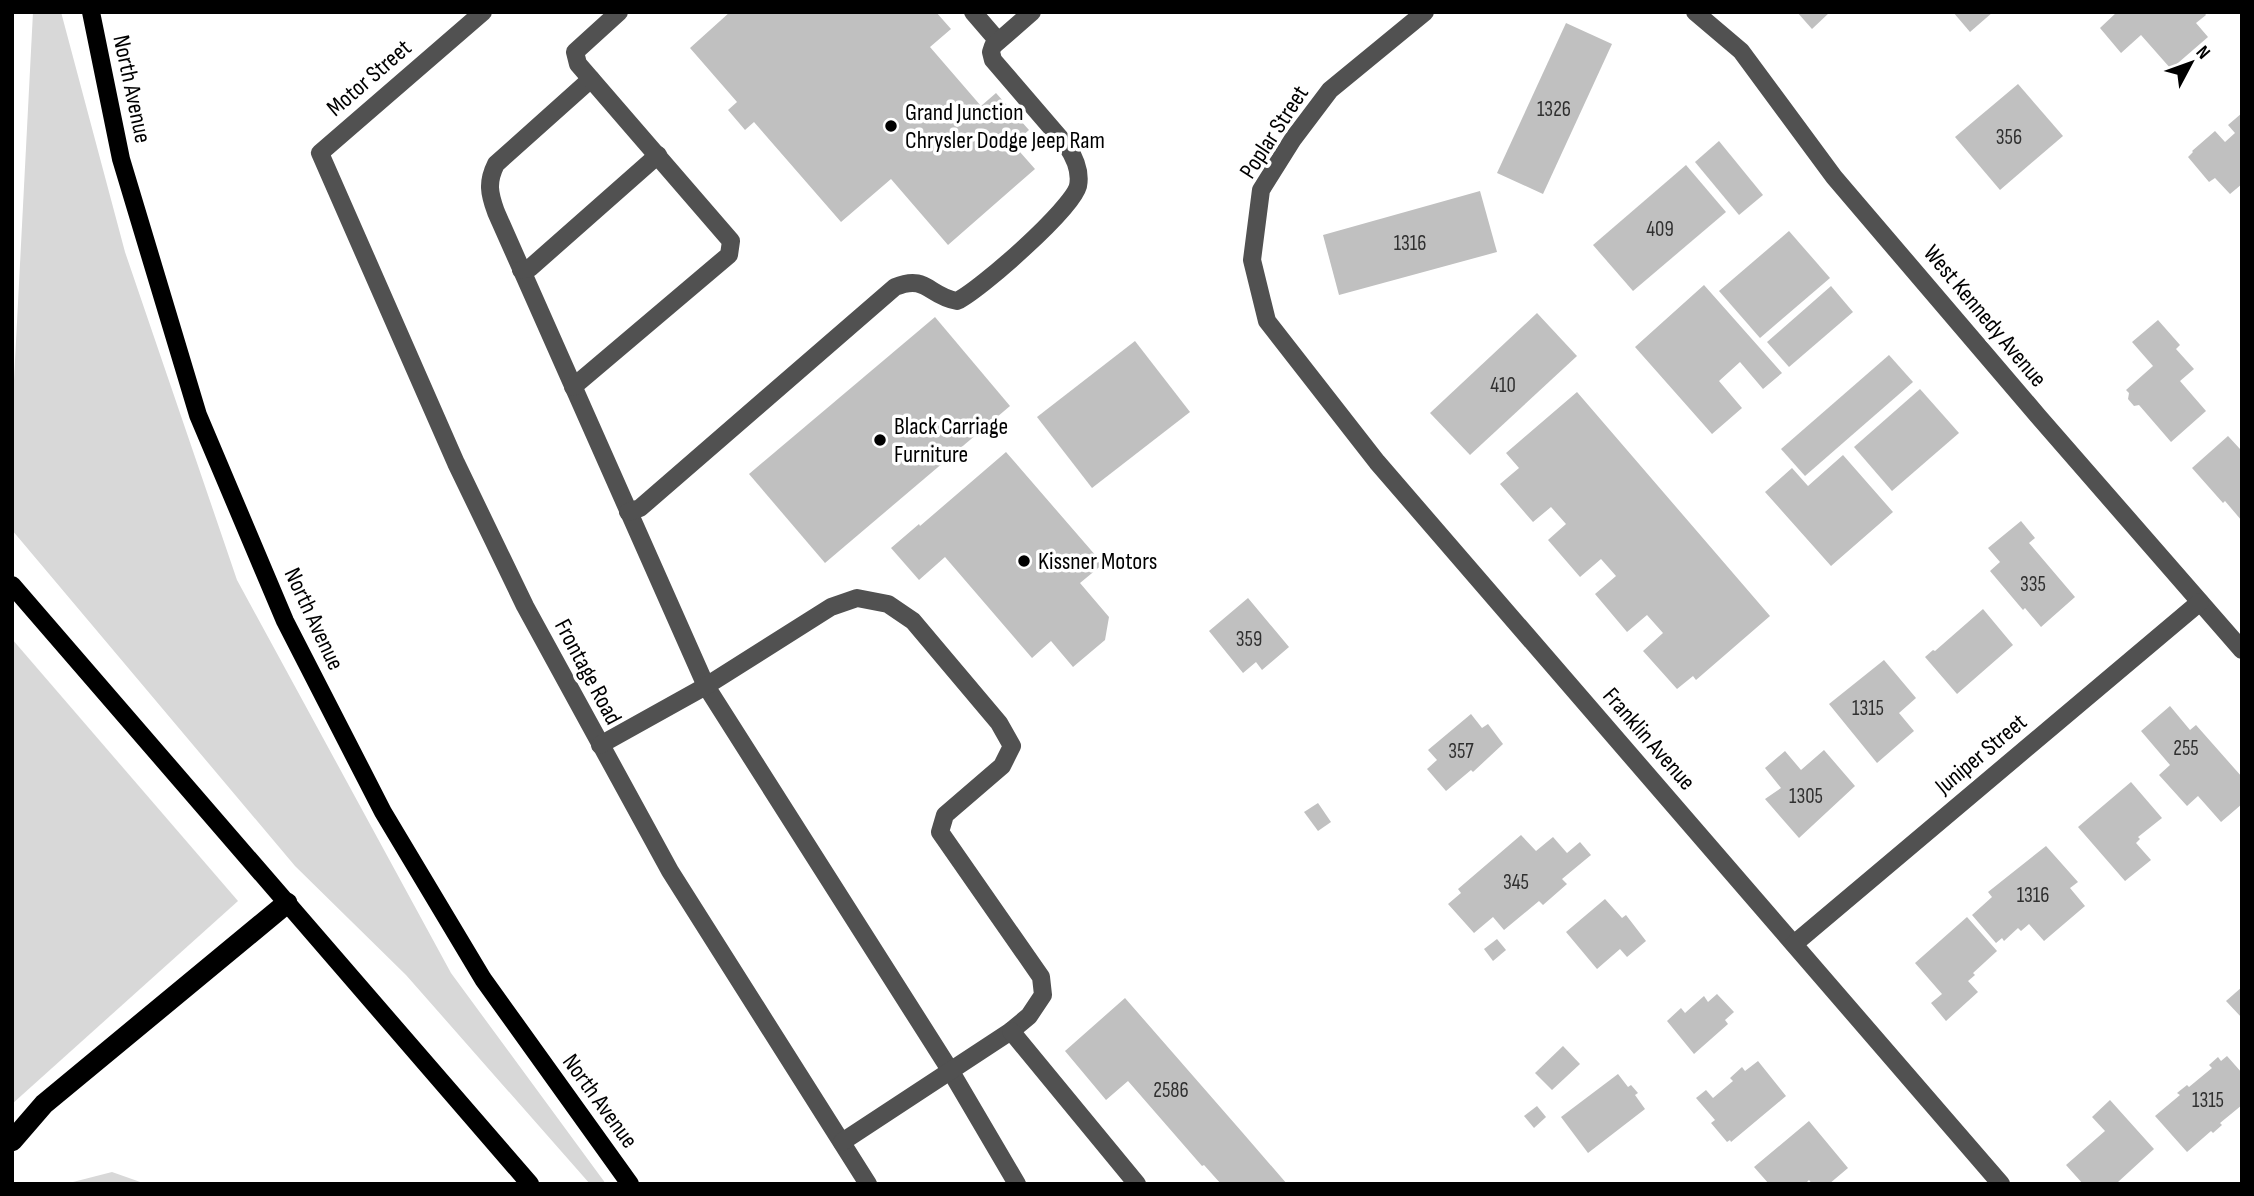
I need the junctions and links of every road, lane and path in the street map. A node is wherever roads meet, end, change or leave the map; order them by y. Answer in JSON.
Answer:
{"nodes":[{"id":1,"x":91,"y":12,"type":"edge"},
{"id":2,"x":483,"y":12,"type":"edge"},
{"id":3,"x":619,"y":12,"type":"edge"},
{"id":4,"x":972,"y":12,"type":"edge"},
{"id":5,"x":1031,"y":12,"type":"edge"},
{"id":6,"x":1425,"y":12,"type":"edge"},
{"id":7,"x":1695,"y":12,"type":"edge"},
{"id":8,"x":998,"y":41,"type":"junction"},
{"id":9,"x":591,"y":79,"type":"junction"},
{"id":10,"x":320,"y":153,"type":"joint"},
{"id":11,"x":658,"y":155,"type":"junction"},
{"id":12,"x":521,"y":270,"type":"junction"},
{"id":13,"x":1267,"y":321,"type":"joint"},
{"id":14,"x":573,"y":387,"type":"junction"},
{"id":15,"x":628,"y":512,"type":"junction"},
{"id":16,"x":12,"y":585,"type":"edge"},
{"id":17,"x":2200,"y":602,"type":"junction"},
{"id":18,"x":2242,"y":650,"type":"edge"},
{"id":19,"x":706,"y":685,"type":"junction"},
{"id":20,"x":600,"y":745,"type":"junction"},
{"id":21,"x":287,"y":903,"type":"junction"},
{"id":22,"x":1794,"y":944,"type":"junction"},
{"id":23,"x":1011,"y":1031,"type":"junction"},
{"id":24,"x":950,"y":1070,"type":"junction"},
{"id":25,"x":12,"y":1141,"type":"edge"},
{"id":26,"x":842,"y":1142,"type":"junction"},
{"id":27,"x":530,"y":1184,"type":"edge"},
{"id":28,"x":630,"y":1184,"type":"edge"},
{"id":29,"x":868,"y":1184,"type":"edge"},
{"id":30,"x":1017,"y":1184,"type":"edge"},
{"id":31,"x":1137,"y":1184,"type":"edge"},
{"id":32,"x":2001,"y":1184,"type":"edge"}],
"edges":[{"from":1,"to":28,"type":"main road","name":"North Avenue"},
{"from":2,"to":10,"type":"street","name":"Motor Street"},
{"from":3,"to":9,"type":"street"},
{"from":4,"to":8,"type":"street"},
{"from":5,"to":8,"type":"street"},
{"from":6,"to":13,"type":"street","name":"Poplar Street"},
{"from":7,"to":17,"type":"street","name":"West Kennedy Avenue"},
{"from":8,"to":15,"type":"street"},
{"from":9,"to":11,"type":"street"},
{"from":9,"to":12,"type":"street"},
{"from":10,"to":20,"type":"street","name":"Frontage Road"},
{"from":11,"to":12,"type":"street"},
{"from":11,"to":14,"type":"street"},
{"from":12,"to":14,"type":"street"},
{"from":13,"to":22,"type":"street","name":"Franklin Avenue"},
{"from":14,"to":15,"type":"street"},
{"from":15,"to":19,"type":"street"},
{"from":16,"to":21,"type":"main road"},
{"from":17,"to":18,"type":"street","name":"West Kennedy Avenue"},
{"from":17,"to":22,"type":"street","name":"Juniper Street"},
{"from":19,"to":20,"type":"street"},
{"from":19,"to":23,"type":"street"},
{"from":19,"to":24,"type":"street"},
{"from":20,"to":26,"type":"street","name":"Frontage Road"},
{"from":21,"to":25,"type":"highway"},
{"from":21,"to":27,"type":"main road"},
{"from":22,"to":32,"type":"street","name":"Franklin Avenue"},
{"from":23,"to":24,"type":"street"},
{"from":23,"to":31,"type":"street"},
{"from":24,"to":26,"type":"street"},
{"from":24,"to":30,"type":"street"},
{"from":26,"to":29,"type":"street","name":"Frontage Road"}]}
